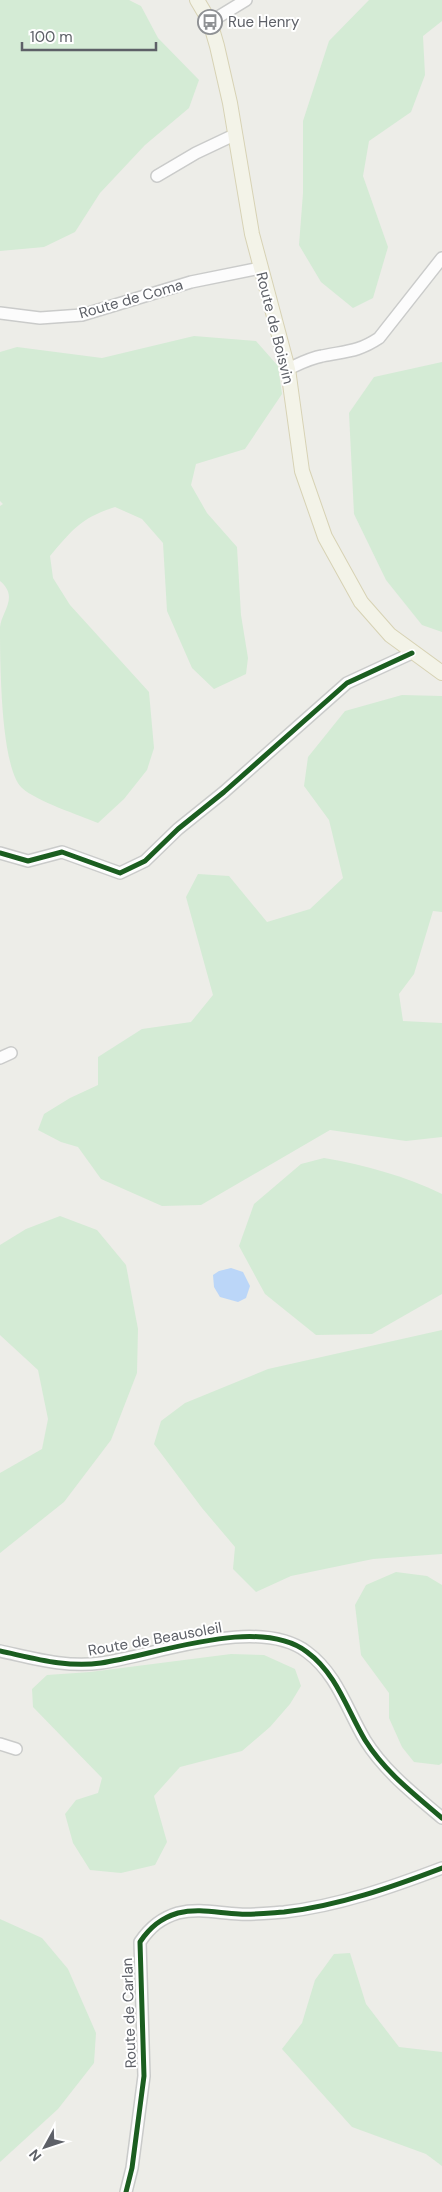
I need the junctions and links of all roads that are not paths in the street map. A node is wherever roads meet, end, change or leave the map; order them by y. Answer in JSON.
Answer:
{"nodes":[{"id":1,"x":197,"y":0,"type":"edge"},
{"id":2,"x":246,"y":0,"type":"edge"},
{"id":3,"x":210,"y":22,"type":"junction"},
{"id":4,"x":234,"y":135,"type":"junction"},
{"id":5,"x":157,"y":176,"type":"dead end"},
{"id":6,"x":442,"y":258,"type":"edge"},
{"id":7,"x":260,"y":268,"type":"junction"},
{"id":8,"x":0,"y":313,"type":"edge"},
{"id":9,"x":288,"y":368,"type":"junction"},
{"id":10,"x":412,"y":653,"type":"junction"},
{"id":11,"x":442,"y":673,"type":"edge"},
{"id":12,"x":0,"y":853,"type":"edge"},
{"id":13,"x":11,"y":1053,"type":"dead end"},
{"id":14,"x":0,"y":1058,"type":"edge"},
{"id":15,"x":0,"y":1651,"type":"edge"},
{"id":16,"x":0,"y":1744,"type":"edge"},
{"id":17,"x":16,"y":1749,"type":"dead end"},
{"id":18,"x":442,"y":1818,"type":"edge"},
{"id":19,"x":442,"y":1868,"type":"edge"},
{"id":20,"x":126,"y":2192,"type":"edge"}],
"edges":[{"from":1,"to":3,"type":"main road","name":"Route de Boisvin"},
{"from":2,"to":3,"type":"street"},
{"from":3,"to":4,"type":"main road","name":"Route de Boisvin"},
{"from":4,"to":5,"type":"street"},
{"from":4,"to":7,"type":"main road","name":"Route de Boisvin"},
{"from":6,"to":9,"type":"street"},
{"from":7,"to":8,"type":"street","name":"Route de Coma"},
{"from":7,"to":9,"type":"main road","name":"Route de Boisvin"},
{"from":9,"to":10,"type":"main road","name":"Route de Boisvin"},
{"from":10,"to":11,"type":"main road","name":"Route de Boisvin"},
{"from":10,"to":12,"type":"street"},
{"from":13,"to":14,"type":"street"},
{"from":15,"to":18,"type":"street","name":"Route de Beausoleil"},
{"from":16,"to":17,"type":"street"},
{"from":19,"to":20,"type":"street","name":"Route de Carlan"}]}
